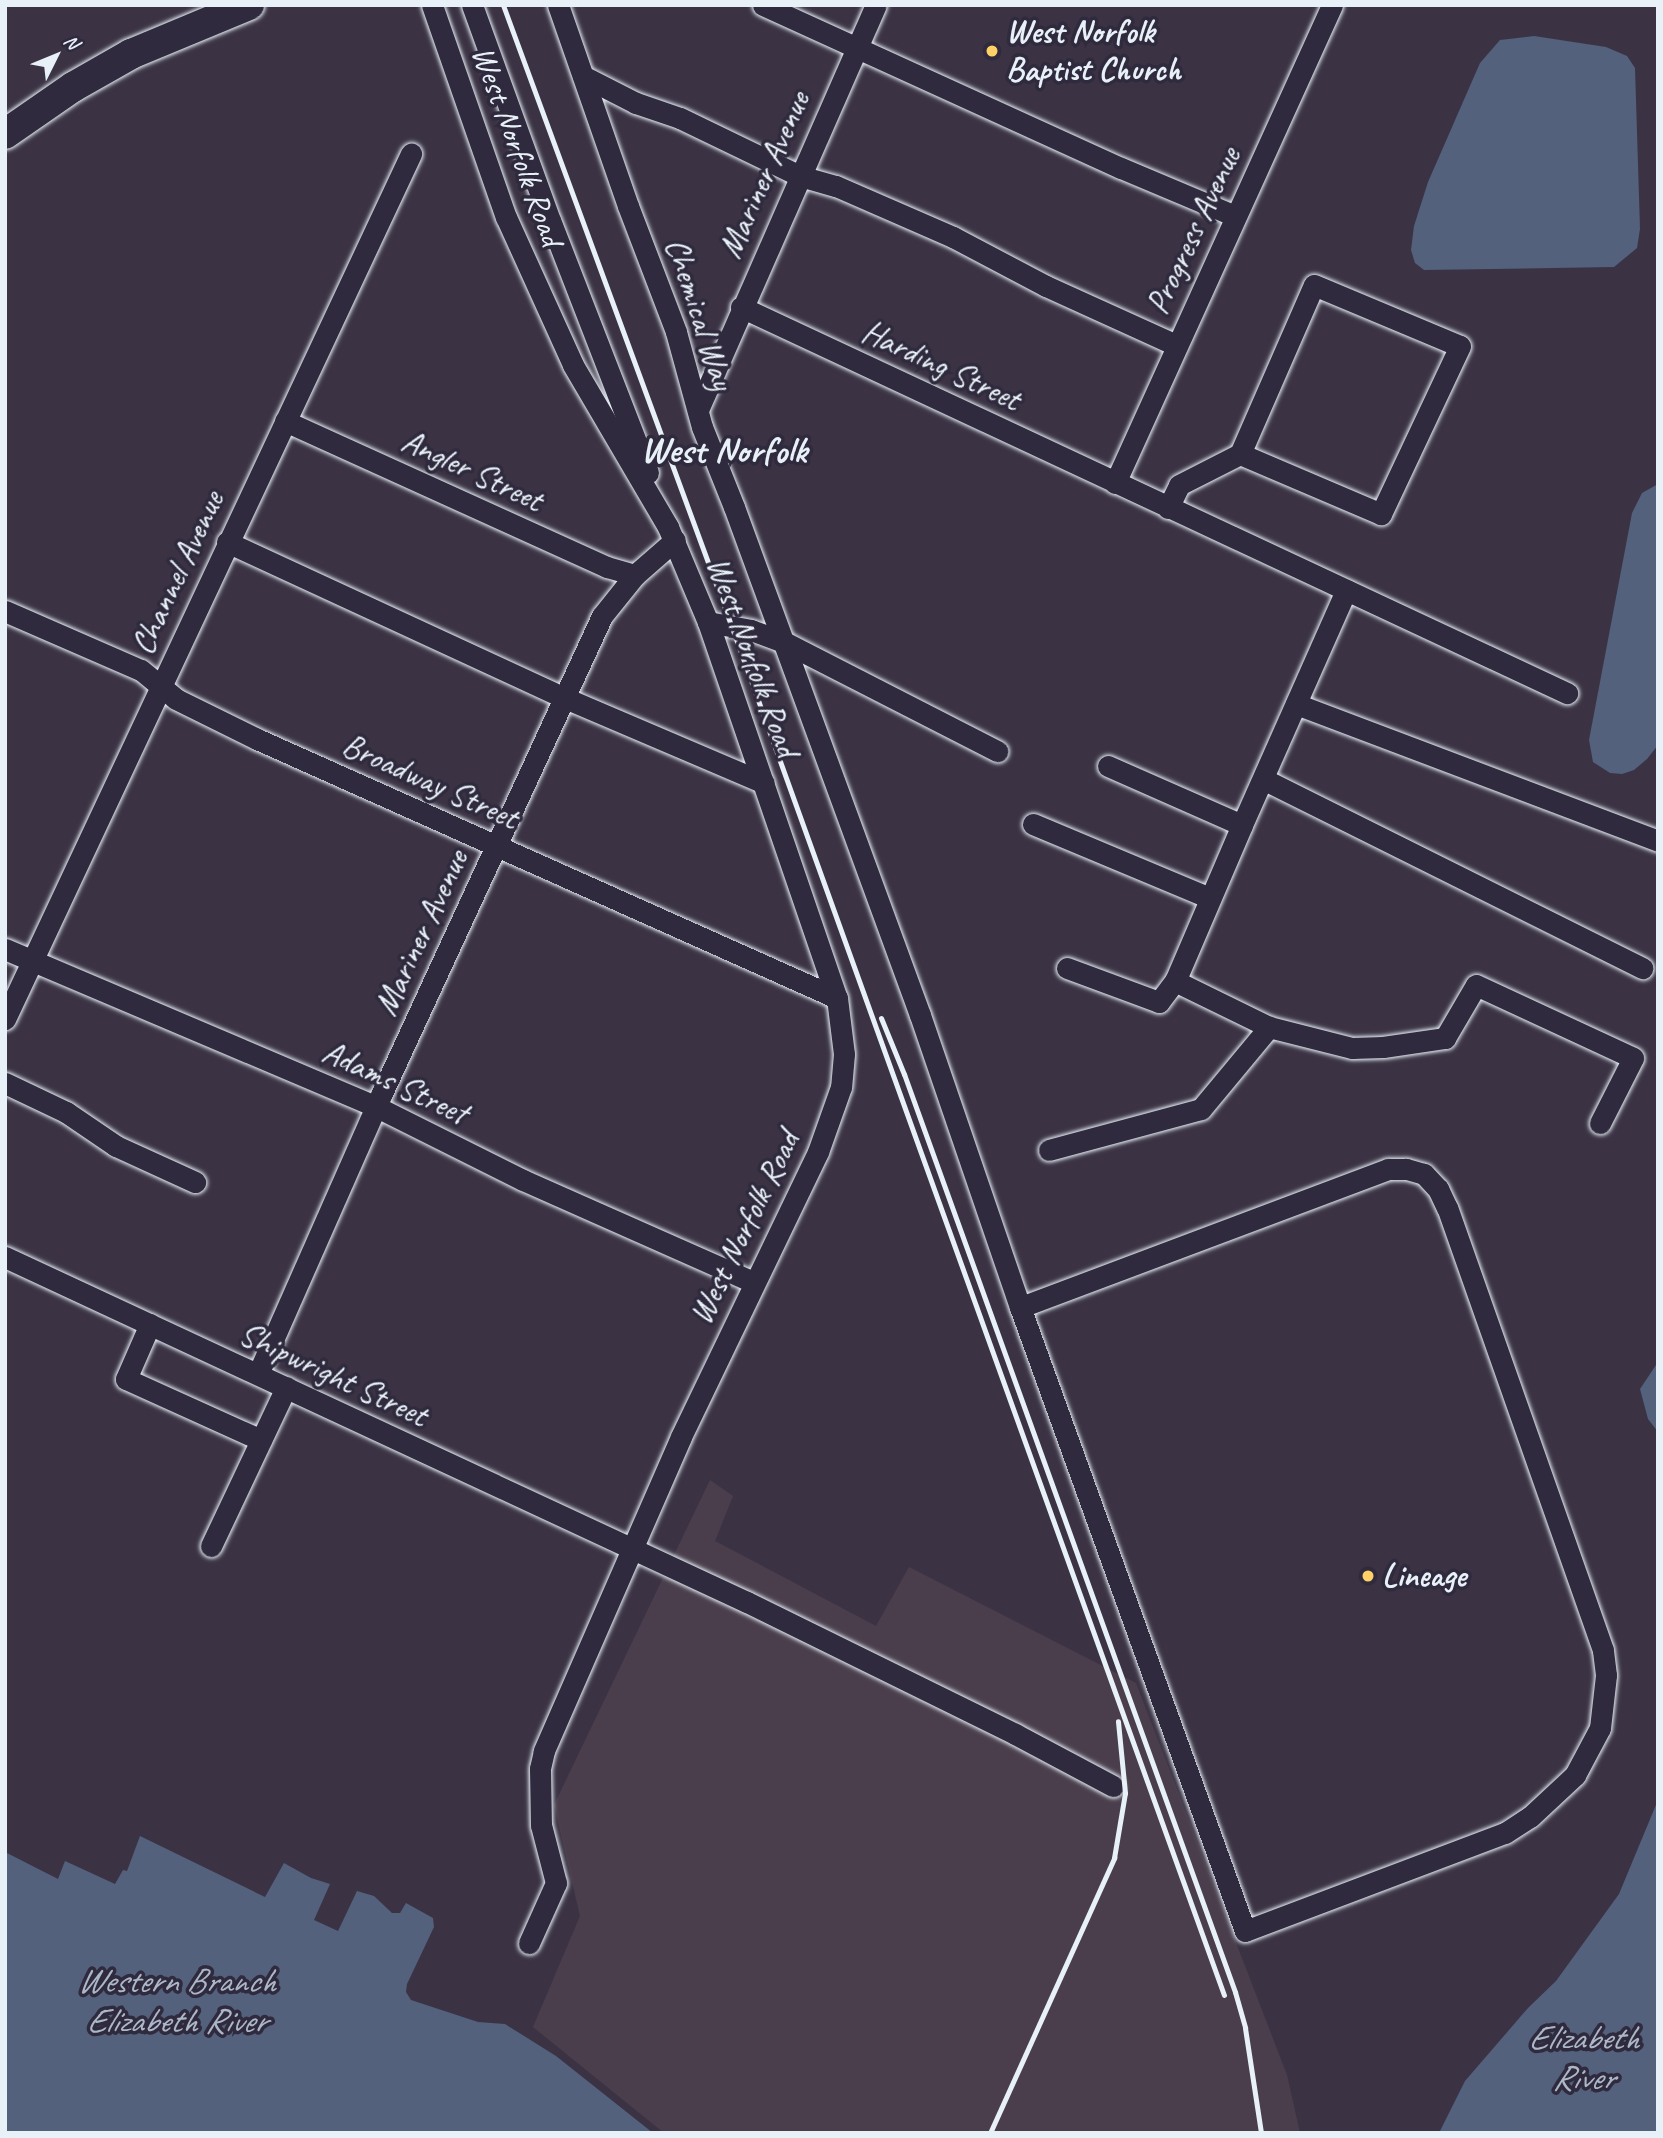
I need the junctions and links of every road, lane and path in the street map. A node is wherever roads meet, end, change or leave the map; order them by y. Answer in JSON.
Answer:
{"nodes":[{"id":1,"x":249,"y":5,"type":"edge"},
{"id":2,"x":432,"y":5,"type":"edge"},
{"id":3,"x":472,"y":5,"type":"edge"},
{"id":4,"x":558,"y":5,"type":"edge"},
{"id":5,"x":763,"y":5,"type":"edge"},
{"id":6,"x":876,"y":5,"type":"edge"},
{"id":7,"x":1332,"y":5,"type":"edge"},
{"id":8,"x":857,"y":47,"type":"junction"},
{"id":9,"x":583,"y":76,"type":"junction"},
{"id":10,"x":5,"y":134,"type":"edge"},
{"id":11,"x":411,"y":154,"type":"dead end"},
{"id":12,"x":800,"y":176,"type":"junction"},
{"id":13,"x":1235,"y":216,"type":"junction"},
{"id":14,"x":741,"y":307,"type":"junction"},
{"id":15,"x":1176,"y":345,"type":"junction"},
{"id":16,"x":698,"y":410,"type":"junction"},
{"id":17,"x":285,"y":421,"type":"junction"},
{"id":18,"x":1240,"y":454,"type":"junction"},
{"id":19,"x":1115,"y":483,"type":"junction"},
{"id":20,"x":1168,"y":508,"type":"junction"},
{"id":21,"x":671,"y":533,"type":"junction"},
{"id":22,"x":227,"y":542,"type":"junction"},
{"id":23,"x":635,"y":575,"type":"junction"},
{"id":24,"x":1346,"y":590,"type":"junction"},
{"id":25,"x":5,"y":611,"type":"edge"},
{"id":26,"x":708,"y":622,"type":"junction"},
{"id":27,"x":782,"y":641,"type":"junction"},
{"id":28,"x":160,"y":685,"type":"junction"},
{"id":29,"x":1567,"y":692,"type":"dead end"},
{"id":30,"x":565,"y":698,"type":"junction"},
{"id":31,"x":1296,"y":704,"type":"junction"},
{"id":32,"x":997,"y":751,"type":"dead end"},
{"id":33,"x":1108,"y":766,"type":"dead end"},
{"id":34,"x":1263,"y":779,"type":"junction"},
{"id":35,"x":764,"y":783,"type":"junction"},
{"id":36,"x":1033,"y":824,"type":"dead end"},
{"id":37,"x":1242,"y":825,"type":"junction"},
{"id":38,"x":1658,"y":841,"type":"edge"},
{"id":39,"x":497,"y":847,"type":"junction"},
{"id":40,"x":1210,"y":898,"type":"junction"},
{"id":41,"x":5,"y":949,"type":"edge"},
{"id":42,"x":33,"y":961,"type":"junction"},
{"id":43,"x":1067,"y":968,"type":"dead end"},
{"id":44,"x":1642,"y":968,"type":"dead end"},
{"id":45,"x":1175,"y":981,"type":"junction"},
{"id":46,"x":837,"y":998,"type":"junction"},
{"id":47,"x":5,"y":1019,"type":"edge"},
{"id":48,"x":1269,"y":1027,"type":"junction"},
{"id":49,"x":5,"y":1083,"type":"edge"},
{"id":50,"x":377,"y":1107,"type":"junction"},
{"id":51,"x":1600,"y":1123,"type":"dead end"},
{"id":52,"x":1049,"y":1150,"type":"dead end"},
{"id":53,"x":195,"y":1182,"type":"dead end"},
{"id":54,"x":5,"y":1257,"type":"edge"},
{"id":55,"x":754,"y":1282,"type":"junction"},
{"id":56,"x":1020,"y":1307,"type":"junction"},
{"id":57,"x":150,"y":1324,"type":"junction"},
{"id":58,"x":258,"y":1374,"type":"junction"},
{"id":59,"x":286,"y":1388,"type":"junction"},
{"id":60,"x":261,"y":1440,"type":"junction"},
{"id":61,"x":211,"y":1546,"type":"dead end"},
{"id":62,"x":633,"y":1550,"type":"junction"},
{"id":63,"x":1113,"y":1786,"type":"dead end"},
{"id":64,"x":529,"y":1943,"type":"dead end"}],
"edges":[{"from":1,"to":10,"type":"highway"},
{"from":2,"to":21,"type":"street","name":"West Norfolk Road"},
{"from":3,"to":21,"type":"street","name":"West Norfolk Road"},
{"from":4,"to":9,"type":"street","name":"Chemical Way"},
{"from":5,"to":8,"type":"street"},
{"from":6,"to":8,"type":"street","name":"Mariner Avenue"},
{"from":7,"to":13,"type":"street","name":"Progress Avenue"},
{"from":8,"to":12,"type":"street","name":"Mariner Avenue"},
{"from":8,"to":13,"type":"street"},
{"from":9,"to":12,"type":"street"},
{"from":9,"to":16,"type":"street","name":"Chemical Way"},
{"from":11,"to":17,"type":"street","name":"Channel Avenue"},
{"from":12,"to":14,"type":"street","name":"Mariner Avenue"},
{"from":12,"to":15,"type":"street"},
{"from":13,"to":15,"type":"street","name":"Progress Avenue"},
{"from":14,"to":16,"type":"street","name":"Mariner Avenue"},
{"from":14,"to":19,"type":"street","name":"Harding Street"},
{"from":15,"to":19,"type":"street","name":"Progress Avenue"},
{"from":16,"to":27,"type":"street","name":"Chemical Way"},
{"from":17,"to":22,"type":"street","name":"Channel Avenue"},
{"from":17,"to":23,"type":"street","name":"Angler Street"},
{"from":18,"to":18,"type":"street"},
{"from":18,"to":20,"type":"street"},
{"from":19,"to":20,"type":"street","name":"Harding Street"},
{"from":20,"to":24,"type":"street","name":"Harding Street"},
{"from":21,"to":23,"type":"street","name":"Mariner Avenue"},
{"from":21,"to":26,"type":"street","name":"West Norfolk Road"},
{"from":22,"to":28,"type":"street","name":"Channel Avenue"},
{"from":22,"to":30,"type":"street"},
{"from":23,"to":30,"type":"street","name":"Mariner Avenue"},
{"from":24,"to":29,"type":"street","name":"Harding Street"},
{"from":24,"to":31,"type":"street"},
{"from":25,"to":28,"type":"street","name":"Broadway Street"},
{"from":26,"to":27,"type":"street"},
{"from":26,"to":35,"type":"street","name":"West Norfolk Road"},
{"from":27,"to":32,"type":"street"},
{"from":27,"to":56,"type":"street","name":"Chemical Way"},
{"from":28,"to":39,"type":"street","name":"Broadway Street"},
{"from":28,"to":42,"type":"street","name":"Channel Avenue"},
{"from":30,"to":35,"type":"street"},
{"from":30,"to":39,"type":"street","name":"Mariner Avenue"},
{"from":31,"to":34,"type":"street"},
{"from":31,"to":38,"type":"street"},
{"from":33,"to":37,"type":"street"},
{"from":34,"to":37,"type":"street"},
{"from":34,"to":44,"type":"street"},
{"from":35,"to":46,"type":"street","name":"West Norfolk Road"},
{"from":36,"to":40,"type":"street"},
{"from":37,"to":40,"type":"street"},
{"from":39,"to":46,"type":"street","name":"Broadway Street"},
{"from":39,"to":50,"type":"street","name":"Mariner Avenue"},
{"from":40,"to":45,"type":"street"},
{"from":41,"to":42,"type":"street","name":"Adams Street"},
{"from":42,"to":47,"type":"street","name":"Channel Avenue"},
{"from":42,"to":50,"type":"street","name":"Adams Street"},
{"from":43,"to":45,"type":"street"},
{"from":45,"to":48,"type":"street"},
{"from":46,"to":55,"type":"street","name":"West Norfolk Road"},
{"from":48,"to":51,"type":"street"},
{"from":48,"to":52,"type":"street"},
{"from":49,"to":53,"type":"street"},
{"from":50,"to":55,"type":"street","name":"Adams Street"},
{"from":50,"to":58,"type":"street","name":"Mariner Avenue"},
{"from":54,"to":57,"type":"street","name":"Shipwright Street"},
{"from":55,"to":62,"type":"street","name":"West Norfolk Road"},
{"from":56,"to":56,"type":"street","name":"Chemical Way"},
{"from":57,"to":58,"type":"street","name":"Shipwright Street"},
{"from":57,"to":60,"type":"street"},
{"from":58,"to":59,"type":"street","name":"Shipwright Street"},
{"from":59,"to":60,"type":"street"},
{"from":59,"to":62,"type":"street","name":"Shipwright Street"},
{"from":60,"to":61,"type":"street"},
{"from":62,"to":63,"type":"street","name":"Shipwright Street"},
{"from":62,"to":64,"type":"street","name":"West Norfolk Road"}]}
